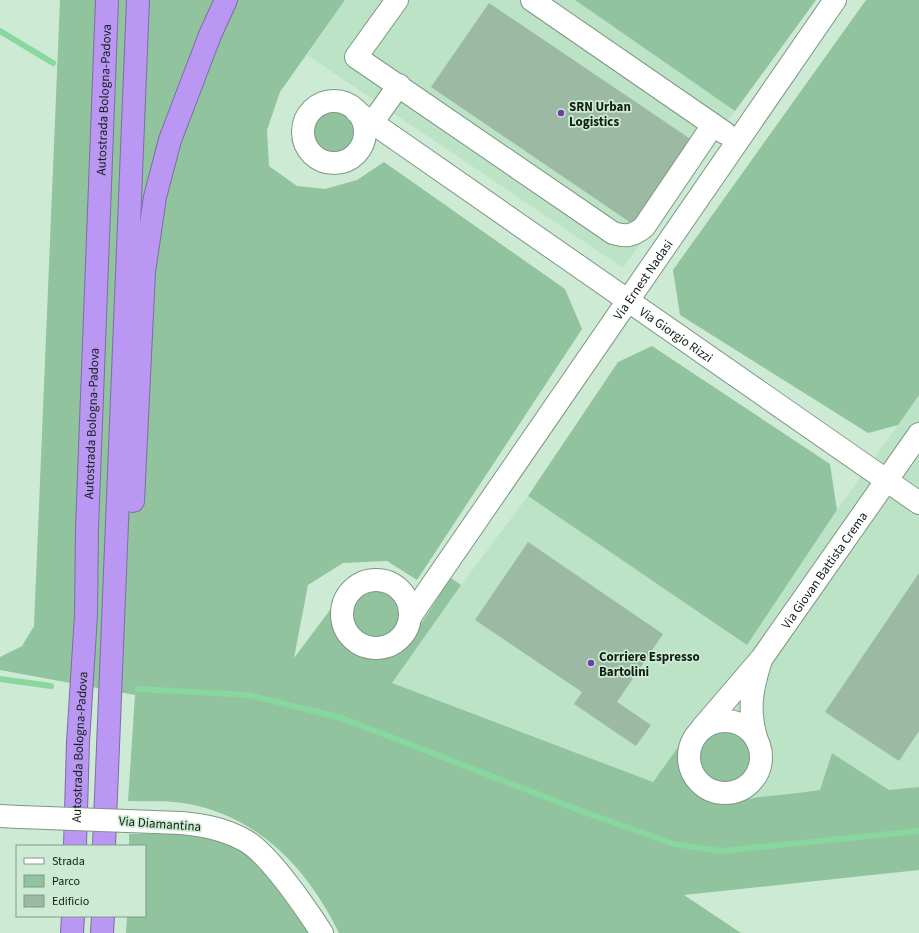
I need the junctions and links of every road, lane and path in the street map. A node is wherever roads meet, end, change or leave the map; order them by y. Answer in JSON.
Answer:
{"nodes":[{"id":1,"x":93,"y":0,"type":"edge"},
{"id":2,"x":107,"y":0,"type":"edge"},
{"id":3,"x":138,"y":0,"type":"edge"},
{"id":4,"x":226,"y":0,"type":"edge"},
{"id":5,"x":397,"y":0,"type":"edge"},
{"id":6,"x":532,"y":0,"type":"edge"},
{"id":7,"x":835,"y":0,"type":"edge"},
{"id":8,"x":398,"y":86,"type":"junction"},
{"id":9,"x":365,"y":117,"type":"junction"},
{"id":10,"x":713,"y":125,"type":"junction"},
{"id":11,"x":737,"y":142,"type":"junction"},
{"id":12,"x":362,"y":145,"type":"junction"},
{"id":13,"x":407,"y":148,"type":"junction"},
{"id":14,"x":627,"y":301,"type":"junction"},
{"id":15,"x":92,"y":405,"type":"junction"},
{"id":16,"x":919,"y":434,"type":"edge"},
{"id":17,"x":886,"y":481,"type":"junction"},
{"id":18,"x":919,"y":503,"type":"edge"},
{"id":19,"x":451,"y":559,"type":"junction"},
{"id":20,"x":394,"y":585,"type":"junction"},
{"id":21,"x":410,"y":617,"type":"junction"},
{"id":22,"x":762,"y":658,"type":"junction"},
{"id":23,"x":702,"y":728,"type":"junction"},
{"id":24,"x":109,"y":737,"type":"junction"},
{"id":25,"x":758,"y":741,"type":"junction"},
{"id":26,"x":10,"y":816,"type":"edge"},
{"id":27,"x":75,"y":845,"type":"edge"},
{"id":28,"x":104,"y":845,"type":"edge"},
{"id":29,"x":73,"y":917,"type":"edge"},
{"id":30,"x":102,"y":917,"type":"edge"},
{"id":31,"x":72,"y":933,"type":"edge"},
{"id":32,"x":102,"y":933,"type":"edge"},
{"id":33,"x":322,"y":933,"type":"edge"}],
"edges":[{"from":1,"to":15,"type":"highway"},
{"from":2,"to":15,"type":"highway","name":"Autostrada Bologna-Padova"},
{"from":3,"to":24,"type":"highway"},
{"from":4,"to":24,"type":"highway"},
{"from":5,"to":8,"type":"street"},
{"from":6,"to":10,"type":"street"},
{"from":7,"to":11,"type":"street","name":"Via Ernest Nadasi"},
{"from":8,"to":9,"type":"street"},
{"from":8,"to":10,"type":"street"},
{"from":9,"to":12,"type":"street"},
{"from":9,"to":12,"type":"street","name":"Via Giorgio Rizzi"},
{"from":9,"to":13,"type":"street","name":"Via Giorgio Rizzi"},
{"from":10,"to":11,"type":"street"},
{"from":11,"to":14,"type":"street","name":"Via Ernest Nadasi"},
{"from":12,"to":13,"type":"street","name":"Via Giorgio Rizzi"},
{"from":13,"to":14,"type":"street","name":"Via Giorgio Rizzi"},
{"from":14,"to":17,"type":"street","name":"Via Giorgio Rizzi"},
{"from":14,"to":19,"type":"street","name":"Via Ernest Nadasi"},
{"from":15,"to":27,"type":"highway","name":"Autostrada Bologna-Padova"},
{"from":16,"to":17,"type":"street","name":"Via Giovan Battista Crema"},
{"from":17,"to":18,"type":"street"},
{"from":17,"to":22,"type":"street","name":"Via Giovan Battista Crema"},
{"from":19,"to":20,"type":"street","name":"Via Ernest Nadasi"},
{"from":19,"to":21,"type":"street","name":"Via Ernest Nadasi"},
{"from":20,"to":21,"type":"street"},
{"from":20,"to":21,"type":"street","name":"Via Ernest Nadasi"},
{"from":22,"to":23,"type":"street","name":"Via Giovan Battista Crema"},
{"from":22,"to":25,"type":"street","name":"Via Giovan Battista Crema"},
{"from":23,"to":25,"type":"street"},
{"from":23,"to":25,"type":"street","name":"Via Giovan Battista Crema"},
{"from":24,"to":28,"type":"highway"},
{"from":26,"to":33,"type":"street","name":"Via Diamantina","bridge":true},
{"from":29,"to":31,"type":"highway"},
{"from":30,"to":32,"type":"highway"}]}
